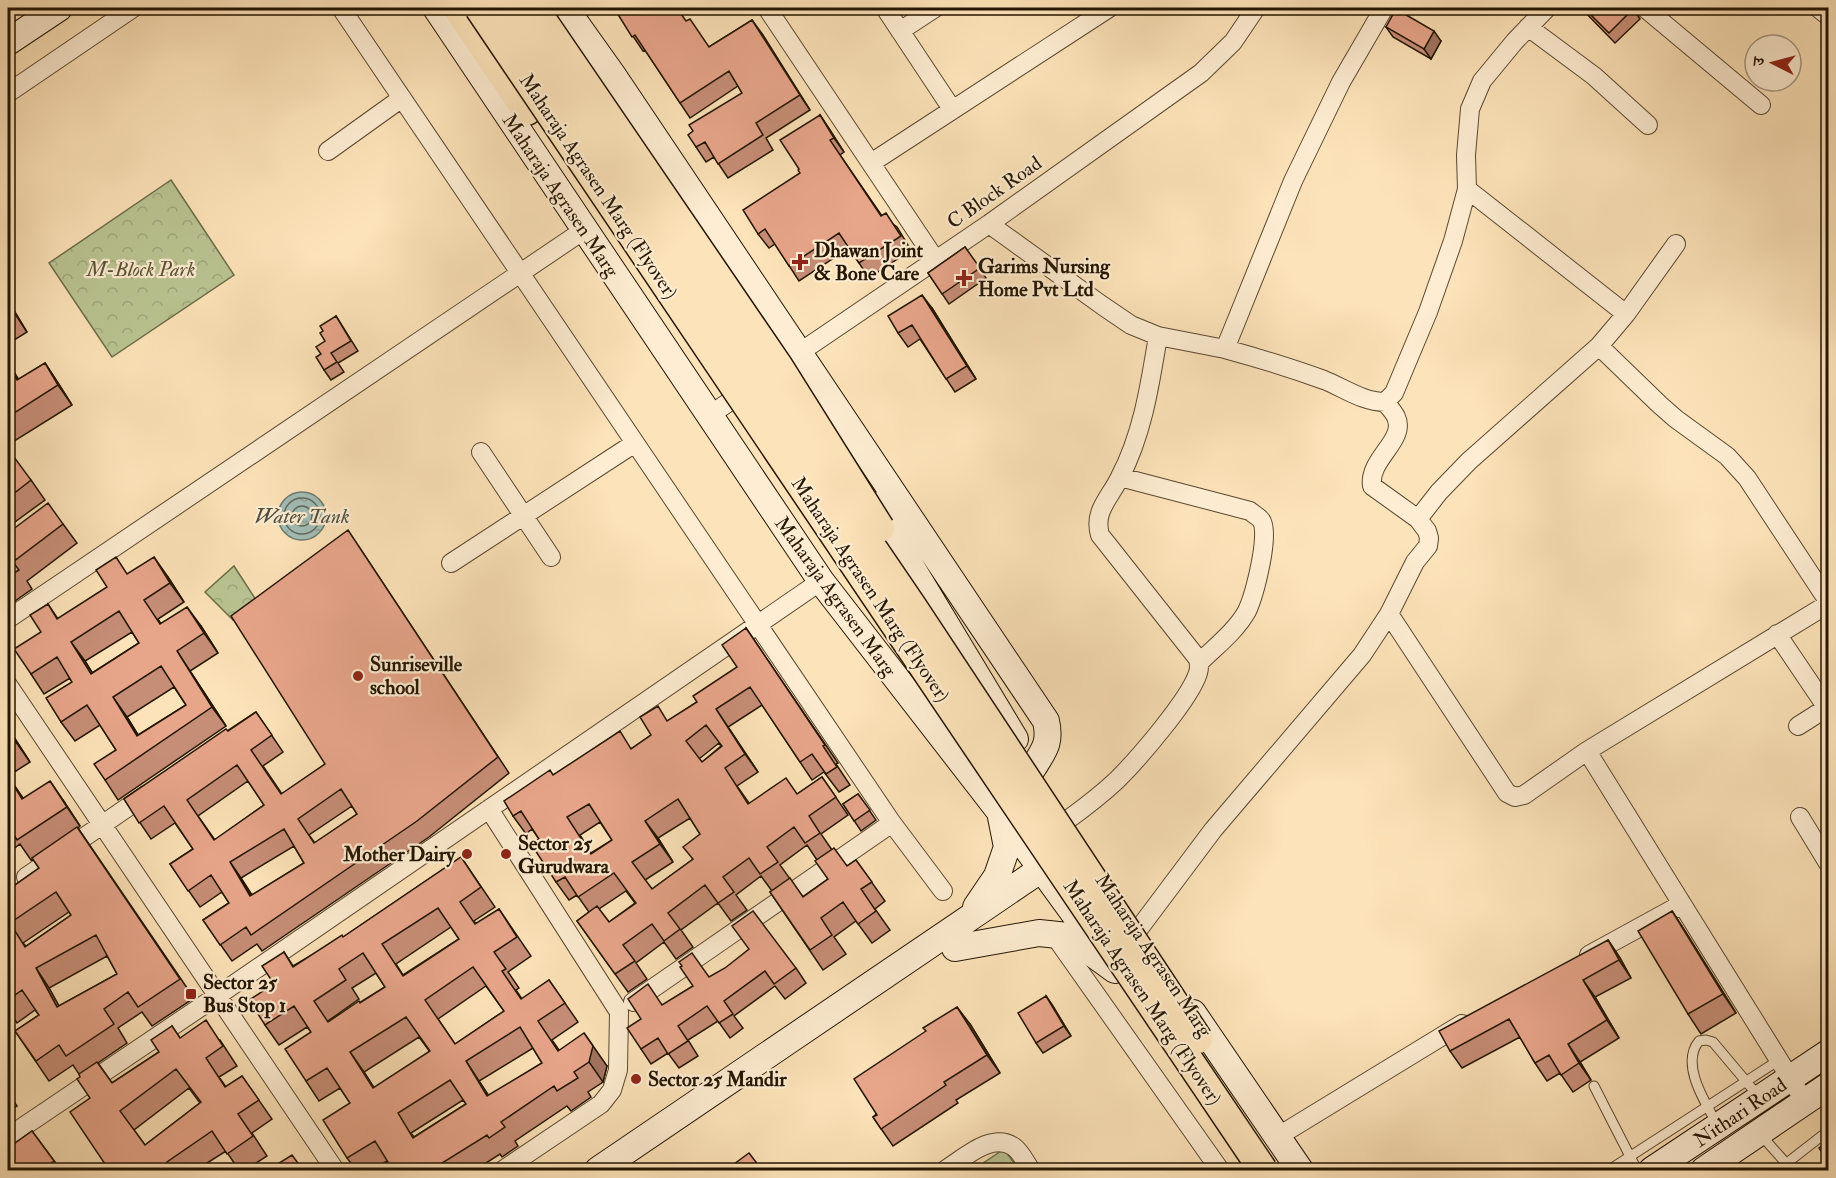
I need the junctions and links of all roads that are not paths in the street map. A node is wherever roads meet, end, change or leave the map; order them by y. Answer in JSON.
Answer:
{"nodes":[{"id":1,"x":58,"y":8,"type":"edge"},
{"id":2,"x":133,"y":8,"type":"edge"},
{"id":3,"x":341,"y":8,"type":"edge"},
{"id":4,"x":436,"y":8,"type":"edge"},
{"id":5,"x":457,"y":8,"type":"edge"},
{"id":6,"x":479,"y":8,"type":"edge"},
{"id":7,"x":505,"y":8,"type":"edge"},
{"id":8,"x":534,"y":8,"type":"edge"},
{"id":9,"x":550,"y":8,"type":"edge"},
{"id":10,"x":565,"y":8,"type":"edge"},
{"id":11,"x":767,"y":8,"type":"edge"},
{"id":12,"x":885,"y":8,"type":"edge"},
{"id":13,"x":935,"y":8,"type":"edge"},
{"id":14,"x":1108,"y":8,"type":"edge"},
{"id":15,"x":1256,"y":8,"type":"edge"},
{"id":16,"x":1383,"y":8,"type":"edge"},
{"id":17,"x":1547,"y":8,"type":"edge"},
{"id":18,"x":1646,"y":8,"type":"edge"},
{"id":19,"x":1818,"y":8,"type":"edge"},
{"id":20,"x":1828,"y":16,"type":"edge"},
{"id":21,"x":1528,"y":27,"type":"junction"},
{"id":22,"x":900,"y":31,"type":"junction"},
{"id":23,"x":8,"y":42,"type":"edge"},
{"id":24,"x":8,"y":93,"type":"edge"},
{"id":25,"x":402,"y":98,"type":"junction"},
{"id":26,"x":1761,"y":105,"type":"dead end"},
{"id":27,"x":952,"y":109,"type":"junction"},
{"id":28,"x":1648,"y":125,"type":"dead end"},
{"id":29,"x":328,"y":151,"type":"dead end"},
{"id":30,"x":871,"y":163,"type":"junction"},
{"id":31,"x":1467,"y":189,"type":"junction"},
{"id":32,"x":989,"y":224,"type":"junction"},
{"id":33,"x":584,"y":230,"type":"junction"},
{"id":34,"x":1676,"y":244,"type":"dead end"},
{"id":35,"x":935,"y":259,"type":"junction"},
{"id":36,"x":520,"y":273,"type":"junction"},
{"id":37,"x":1626,"y":314,"type":"junction"},
{"id":38,"x":1158,"y":336,"type":"junction"},
{"id":39,"x":1599,"y":346,"type":"junction"},
{"id":40,"x":1225,"y":349,"type":"junction"},
{"id":41,"x":793,"y":357,"type":"junction"},
{"id":42,"x":1385,"y":402,"type":"junction"},
{"id":43,"x":710,"y":415,"type":"junction"},
{"id":44,"x":635,"y":443,"type":"junction"},
{"id":45,"x":481,"y":452,"type":"dead end"},
{"id":46,"x":1120,"y":477,"type":"junction"},
{"id":47,"x":524,"y":516,"type":"junction"},
{"id":48,"x":1418,"y":519,"type":"junction"},
{"id":49,"x":551,"y":557,"type":"dead end"},
{"id":50,"x":451,"y":563,"type":"dead end"},
{"id":51,"x":821,"y":581,"type":"junction"},
{"id":52,"x":1828,"y":603,"type":"edge"},
{"id":53,"x":912,"y":606,"type":"junction"},
{"id":54,"x":1389,"y":614,"type":"junction"},
{"id":55,"x":8,"y":620,"type":"edge"},
{"id":56,"x":758,"y":625,"type":"junction"},
{"id":57,"x":1777,"y":634,"type":"junction"},
{"id":58,"x":1199,"y":663,"type":"junction"},
{"id":59,"x":8,"y":686,"type":"edge"},
{"id":60,"x":938,"y":687,"type":"junction"},
{"id":61,"x":1828,"y":707,"type":"edge"},
{"id":62,"x":1798,"y":726,"type":"dead end"},
{"id":63,"x":1587,"y":751,"type":"junction"},
{"id":64,"x":1033,"y":768,"type":"junction"},
{"id":65,"x":160,"y":785,"type":"edge"},
{"id":66,"x":489,"y":809,"type":"junction"},
{"id":67,"x":1000,"y":812,"type":"junction"},
{"id":68,"x":1800,"y":817,"type":"dead end"},
{"id":69,"x":1066,"y":821,"type":"junction"},
{"id":70,"x":892,"y":823,"type":"junction"},
{"id":71,"x":102,"y":825,"type":"junction"},
{"id":72,"x":1828,"y":863,"type":"edge"},
{"id":73,"x":26,"y":876,"type":"edge"},
{"id":74,"x":1045,"y":877,"type":"junction"},
{"id":75,"x":943,"y":891,"type":"dead end"},
{"id":76,"x":1682,"y":904,"type":"junction"},
{"id":77,"x":965,"y":922,"type":"junction"},
{"id":78,"x":1138,"y":930,"type":"junction"},
{"id":79,"x":1054,"y":934,"type":"junction"},
{"id":80,"x":955,"y":948,"type":"junction"},
{"id":81,"x":1579,"y":961,"type":"edge"},
{"id":82,"x":1115,"y":970,"type":"junction"},
{"id":83,"x":217,"y":996,"type":"junction"},
{"id":84,"x":619,"y":1012,"type":"junction"},
{"id":85,"x":1475,"y":1017,"type":"edge"},
{"id":86,"x":1828,"y":1053,"type":"edge"},
{"id":87,"x":1784,"y":1069,"type":"junction"},
{"id":88,"x":1593,"y":1086,"type":"dead end"},
{"id":89,"x":1828,"y":1086,"type":"edge"},
{"id":90,"x":1753,"y":1089,"type":"junction"},
{"id":91,"x":1805,"y":1102,"type":"junction"},
{"id":92,"x":1713,"y":1116,"type":"junction"},
{"id":93,"x":1828,"y":1131,"type":"edge"},
{"id":94,"x":1759,"y":1133,"type":"junction"},
{"id":95,"x":8,"y":1137,"type":"edge"},
{"id":96,"x":1277,"y":1137,"type":"junction"},
{"id":97,"x":1630,"y":1157,"type":"junction"},
{"id":98,"x":1790,"y":1167,"type":"edge"},
{"id":99,"x":335,"y":1170,"type":"edge"},
{"id":100,"x":503,"y":1170,"type":"edge"},
{"id":101,"x":598,"y":1170,"type":"edge"},
{"id":102,"x":627,"y":1170,"type":"edge"},
{"id":103,"x":945,"y":1170,"type":"edge"},
{"id":104,"x":1031,"y":1170,"type":"edge"},
{"id":105,"x":1220,"y":1170,"type":"edge"},
{"id":106,"x":1255,"y":1170,"type":"edge"},
{"id":107,"x":1263,"y":1170,"type":"edge"},
{"id":108,"x":1285,"y":1170,"type":"edge"},
{"id":109,"x":1300,"y":1170,"type":"edge"},
{"id":110,"x":1609,"y":1170,"type":"edge"},
{"id":111,"x":1637,"y":1170,"type":"edge"},
{"id":112,"x":1652,"y":1170,"type":"edge"},
{"id":113,"x":1704,"y":1170,"type":"edge"},
{"id":114,"x":1778,"y":1170,"type":"edge"}],
"edges":[{"from":1,"to":23,"type":"main road"},
{"from":2,"to":24,"type":"street"},
{"from":3,"to":25,"type":"street"},
{"from":4,"to":33,"type":"main road","name":"Maharaja Agrasen Marg"},
{"from":5,"to":60,"type":"main road","bridge":true},
{"from":6,"to":60,"type":"main road","name":"Maharaja Agrasen Marg (Flyover)","bridge":true},
{"from":7,"to":53,"type":"main road","name":"Maharaja Agrasen Marg (Flyover)","bridge":true},
{"from":8,"to":53,"type":"main road","bridge":true},
{"from":9,"to":41,"type":"main road","name":"Maharaja Agrasen Marg"},
{"from":10,"to":41,"type":"main road"},
{"from":11,"to":30,"type":"street"},
{"from":12,"to":22,"type":"street"},
{"from":13,"to":22,"type":"street"},
{"from":14,"to":27,"type":"street"},
{"from":15,"to":32,"type":"street","name":"C Block Road"},
{"from":16,"to":40,"type":"street"},
{"from":17,"to":21,"type":"street"},
{"from":18,"to":26,"type":"street"},
{"from":19,"to":20,"type":"street"},
{"from":21,"to":28,"type":"street"},
{"from":21,"to":31,"type":"street"},
{"from":22,"to":27,"type":"street"},
{"from":25,"to":29,"type":"street"},
{"from":25,"to":36,"type":"street"},
{"from":27,"to":30,"type":"street"},
{"from":30,"to":35,"type":"street"},
{"from":31,"to":37,"type":"street"},
{"from":31,"to":42,"type":"street"},
{"from":32,"to":35,"type":"street","name":"C Block Road"},
{"from":32,"to":38,"type":"street"},
{"from":33,"to":36,"type":"street"},
{"from":33,"to":43,"type":"main road","name":"Maharaja Agrasen Marg"},
{"from":34,"to":37,"type":"street"},
{"from":35,"to":41,"type":"street","name":"C Block Road"},
{"from":36,"to":44,"type":"street"},
{"from":36,"to":55,"type":"street"},
{"from":37,"to":39,"type":"street"},
{"from":38,"to":40,"type":"street"},
{"from":38,"to":46,"type":"street"},
{"from":39,"to":48,"type":"street"},
{"from":39,"to":52,"type":"street"},
{"from":40,"to":42,"type":"street"},
{"from":41,"to":43,"type":"street","name":"C Block Road"},
{"from":41,"to":64,"type":"main road","name":"Maharaja Agrasen Marg"},
{"from":41,"to":64,"type":"main road"},
{"from":42,"to":48,"type":"street"},
{"from":43,"to":51,"type":"main road","name":"Maharaja Agrasen Marg"},
{"from":44,"to":47,"type":"street"},
{"from":44,"to":56,"type":"street"},
{"from":45,"to":47,"type":"street"},
{"from":46,"to":58,"type":"street"},
{"from":46,"to":58,"type":"street"},
{"from":47,"to":49,"type":"street"},
{"from":47,"to":50,"type":"street"},
{"from":48,"to":54,"type":"street"},
{"from":51,"to":56,"type":"street"},
{"from":51,"to":67,"type":"main road","name":"Maharaja Agrasen Marg"},
{"from":52,"to":57,"type":"street"},
{"from":53,"to":108,"type":"main road","name":"Maharaja Agrasen Marg (Flyover)","bridge":true},
{"from":54,"to":63,"type":"street"},
{"from":54,"to":78,"type":"street"},
{"from":56,"to":66,"type":"street"},
{"from":56,"to":70,"type":"street"},
{"from":57,"to":61,"type":"street"},
{"from":57,"to":63,"type":"street"},
{"from":58,"to":69,"type":"street"},
{"from":59,"to":71,"type":"street"},
{"from":60,"to":107,"type":"main road","name":"Maharaja Agrasen Marg (Flyover)","bridge":true},
{"from":61,"to":62,"type":"street"},
{"from":63,"to":76,"type":"street"},
{"from":64,"to":69,"type":"main road","name":"Maharaja Agrasen Marg"},
{"from":65,"to":71,"type":"street"},
{"from":66,"to":83,"type":"street"},
{"from":66,"to":84,"type":"street"},
{"from":67,"to":74,"type":"main road","name":"Maharaja Agrasen Marg"},
{"from":67,"to":77,"type":"main road"},
{"from":68,"to":72,"type":"street"},
{"from":69,"to":78,"type":"main road","name":"Maharaja Agrasen Marg"},
{"from":70,"to":75,"type":"street"},
{"from":70,"to":84,"type":"street"},
{"from":71,"to":73,"type":"street"},
{"from":71,"to":83,"type":"street"},
{"from":74,"to":77,"type":"main road"},
{"from":74,"to":80,"type":"main road"},
{"from":74,"to":82,"type":"main road","name":"Maharaja Agrasen Marg"},
{"from":76,"to":81,"type":"street"},
{"from":76,"to":87,"type":"street"},
{"from":77,"to":101,"type":"main road"},
{"from":78,"to":96,"type":"main road","name":"Maharaja Agrasen Marg"},
{"from":79,"to":80,"type":"main road"},
{"from":79,"to":82,"type":"main road"},
{"from":79,"to":105,"type":"street"},
{"from":80,"to":102,"type":"main road"},
{"from":82,"to":106,"type":"main road","name":"Maharaja Agrasen Marg"},
{"from":83,"to":95,"type":"street"},
{"from":83,"to":99,"type":"street"},
{"from":84,"to":100,"type":"street"},
{"from":85,"to":96,"type":"street"},
{"from":86,"to":87,"type":"main road","name":"Nithari Road"},
{"from":87,"to":90,"type":"main road","name":"Nithari Road"},
{"from":87,"to":91,"type":"street"},
{"from":88,"to":97,"type":"lane"},
{"from":89,"to":91,"type":"main road"},
{"from":90,"to":92,"type":"main road","name":"Nithari Road"},
{"from":90,"to":92,"type":"lane"},
{"from":91,"to":94,"type":"main road"},
{"from":92,"to":97,"type":"lane"},
{"from":92,"to":112,"type":"main road","name":"Nithari Road"},
{"from":93,"to":98,"type":"lane"},
{"from":94,"to":98,"type":"lane"},
{"from":94,"to":113,"type":"main road"},
{"from":96,"to":109,"type":"main road","name":"Maharaja Agrasen Marg"},
{"from":97,"to":110,"type":"lane"},
{"from":97,"to":111,"type":"lane"},
{"from":98,"to":114,"type":"lane"},
{"from":103,"to":104,"type":"street"}]}
